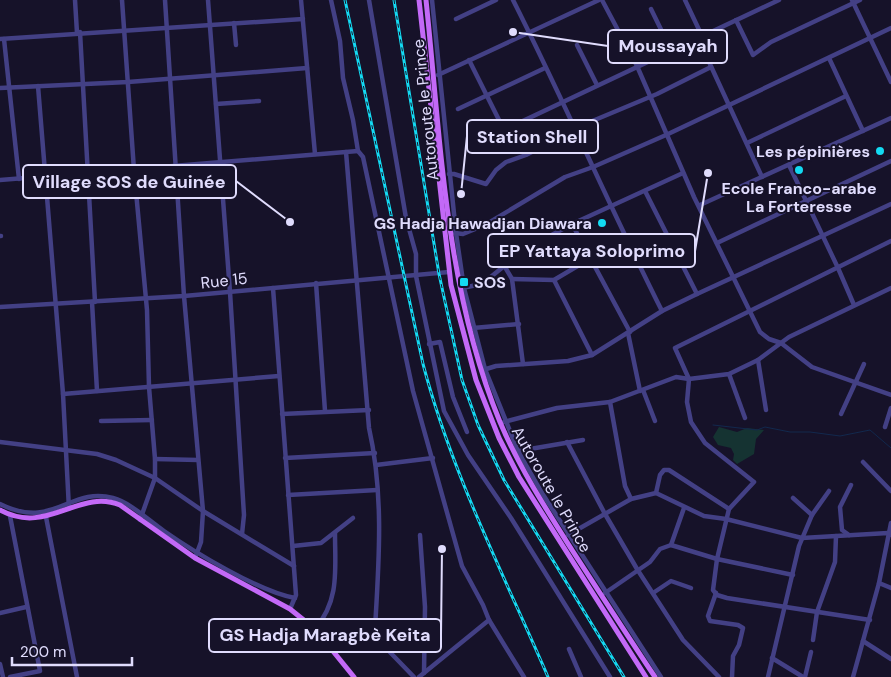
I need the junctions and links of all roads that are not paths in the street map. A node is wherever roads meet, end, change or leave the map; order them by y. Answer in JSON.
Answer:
{"nodes":[{"id":1,"x":75,"y":0,"type":"edge"},
{"id":2,"x":122,"y":0,"type":"edge"},
{"id":3,"x":165,"y":0,"type":"edge"},
{"id":4,"x":208,"y":0,"type":"edge"},
{"id":5,"x":301,"y":0,"type":"edge"},
{"id":6,"x":331,"y":0,"type":"edge"},
{"id":7,"x":369,"y":0,"type":"edge"},
{"id":8,"x":419,"y":0,"type":"edge"},
{"id":9,"x":426,"y":0,"type":"edge"},
{"id":10,"x":432,"y":0,"type":"edge"},
{"id":11,"x":496,"y":0,"type":"edge"},
{"id":12,"x":513,"y":0,"type":"edge"},
{"id":13,"x":598,"y":0,"type":"edge"},
{"id":14,"x":602,"y":0,"type":"edge"},
{"id":15,"x":686,"y":0,"type":"edge"},
{"id":16,"x":779,"y":0,"type":"edge"},
{"id":17,"x":860,"y":0,"type":"edge"},
{"id":18,"x":768,"y":2,"type":"edge"},
{"id":19,"x":853,"y":2,"type":"edge"},
{"id":20,"x":650,"y":9,"type":"dead end"},
{"id":21,"x":303,"y":19,"type":"junction"},
{"id":22,"x":456,"y":19,"type":"dead end"},
{"id":23,"x":736,"y":20,"type":"junction"},
{"id":24,"x":234,"y":23,"type":"junction"},
{"id":25,"x":209,"y":24,"type":"junction"},
{"id":26,"x":166,"y":28,"type":"junction"},
{"id":27,"x":891,"y":28,"type":"edge"},
{"id":28,"x":124,"y":30,"type":"junction"},
{"id":29,"x":79,"y":32,"type":"junction"},
{"id":30,"x":529,"y":32,"type":"junction"},
{"id":31,"x":700,"y":37,"type":"junction"},
{"id":32,"x":2,"y":39,"type":"edge"},
{"id":33,"x":870,"y":39,"type":"junction"},
{"id":34,"x":236,"y":45,"type":"dead end"},
{"id":35,"x":577,"y":45,"type":"dead end"},
{"id":36,"x":671,"y":50,"type":"junction"},
{"id":37,"x":829,"y":58,"type":"junction"},
{"id":38,"x":469,"y":60,"type":"junction"},
{"id":39,"x":637,"y":66,"type":"junction"},
{"id":40,"x":711,"y":67,"type":"junction"},
{"id":41,"x":307,"y":68,"type":"junction"},
{"id":42,"x":545,"y":68,"type":"junction"},
{"id":43,"x":214,"y":74,"type":"junction"},
{"id":44,"x":437,"y":76,"type":"junction"},
{"id":45,"x":171,"y":77,"type":"junction"},
{"id":46,"x":83,"y":82,"type":"junction"},
{"id":47,"x":128,"y":82,"type":"junction"},
{"id":48,"x":891,"y":82,"type":"edge"},
{"id":49,"x":597,"y":85,"type":"junction"},
{"id":50,"x":38,"y":86,"type":"junction"},
{"id":51,"x":0,"y":88,"type":"edge"},
{"id":52,"x":10,"y":88,"type":"junction"},
{"id":53,"x":651,"y":96,"type":"junction"},
{"id":54,"x":846,"y":96,"type":"junction"},
{"id":55,"x":486,"y":97,"type":"junction"},
{"id":56,"x":259,"y":101,"type":"dead end"},
{"id":57,"x":562,"y":102,"type":"junction"},
{"id":58,"x":216,"y":104,"type":"junction"},
{"id":59,"x":728,"y":105,"type":"junction"},
{"id":60,"x":458,"y":109,"type":"dead end"},
{"id":61,"x":891,"y":118,"type":"edge"},
{"id":62,"x":576,"y":129,"type":"junction"},
{"id":63,"x":504,"y":130,"type":"junction"},
{"id":64,"x":863,"y":131,"type":"junction"},
{"id":65,"x":482,"y":132,"type":"dead end"},
{"id":66,"x":666,"y":135,"type":"junction"},
{"id":67,"x":747,"y":143,"type":"junction"},
{"id":68,"x":358,"y":151,"type":"junction"},
{"id":69,"x":346,"y":152,"type":"junction"},
{"id":70,"x":315,"y":154,"type":"junction"},
{"id":71,"x":891,"y":162,"type":"edge"},
{"id":72,"x":220,"y":163,"type":"junction"},
{"id":73,"x":789,"y":165,"type":"junction"},
{"id":74,"x":178,"y":167,"type":"junction"},
{"id":75,"x":593,"y":168,"type":"junction"},
{"id":76,"x":134,"y":170,"type":"junction"},
{"id":77,"x":683,"y":173,"type":"junction"},
{"id":78,"x":88,"y":174,"type":"junction"},
{"id":79,"x":447,"y":175,"type":"junction"},
{"id":80,"x":44,"y":177,"type":"junction"},
{"id":81,"x":762,"y":177,"type":"junction"},
{"id":82,"x":19,"y":179,"type":"junction"},
{"id":83,"x":0,"y":180,"type":"edge"},
{"id":84,"x":645,"y":191,"type":"junction"},
{"id":85,"x":806,"y":201,"type":"junction"},
{"id":86,"x":891,"y":204,"type":"edge"},
{"id":87,"x":700,"y":205,"type":"junction"},
{"id":88,"x":611,"y":207,"type":"junction"},
{"id":89,"x":572,"y":224,"type":"junction"},
{"id":90,"x":454,"y":233,"type":"junction"},
{"id":91,"x":823,"y":236,"type":"junction"},
{"id":92,"x":625,"y":238,"type":"junction"},
{"id":93,"x":891,"y":241,"type":"edge"},
{"id":94,"x":717,"y":243,"type":"junction"},
{"id":95,"x":590,"y":259,"type":"junction"},
{"id":96,"x":505,"y":267,"type":"junction"},
{"id":97,"x":838,"y":268,"type":"junction"},
{"id":98,"x":449,"y":272,"type":"junction"},
{"id":99,"x":416,"y":276,"type":"junction"},
{"id":100,"x":389,"y":278,"type":"junction"},
{"id":101,"x":733,"y":278,"type":"junction"},
{"id":102,"x":512,"y":279,"type":"junction"},
{"id":103,"x":358,"y":280,"type":"junction"},
{"id":104,"x":554,"y":280,"type":"junction"},
{"id":105,"x":316,"y":283,"type":"junction"},
{"id":106,"x":273,"y":288,"type":"junction"},
{"id":107,"x":462,"y":288,"type":"junction"},
{"id":108,"x":891,"y":288,"type":"edge"},
{"id":109,"x":230,"y":292,"type":"junction"},
{"id":110,"x":696,"y":294,"type":"junction"},
{"id":111,"x":184,"y":296,"type":"junction"},
{"id":112,"x":146,"y":299,"type":"junction"},
{"id":113,"x":94,"y":302,"type":"junction"},
{"id":114,"x":55,"y":304,"type":"junction"},
{"id":115,"x":854,"y":305,"type":"junction"},
{"id":116,"x":0,"y":308,"type":"edge"},
{"id":117,"x":662,"y":311,"type":"junction"},
{"id":118,"x":749,"y":311,"type":"junction"},
{"id":119,"x":519,"y":324,"type":"junction"},
{"id":120,"x":473,"y":328,"type":"junction"},
{"id":121,"x":629,"y":332,"type":"junction"},
{"id":122,"x":781,"y":343,"type":"junction"},
{"id":123,"x":430,"y":344,"type":"junction"},
{"id":124,"x":592,"y":355,"type":"junction"},
{"id":125,"x":758,"y":360,"type":"junction"},
{"id":126,"x":523,"y":364,"type":"junction"},
{"id":127,"x":864,"y":364,"type":"dead end"},
{"id":128,"x":483,"y":370,"type":"junction"},
{"id":129,"x":729,"y":374,"type":"junction"},
{"id":130,"x":279,"y":376,"type":"junction"},
{"id":131,"x":236,"y":379,"type":"junction"},
{"id":132,"x":689,"y":379,"type":"junction"},
{"id":133,"x":191,"y":383,"type":"junction"},
{"id":134,"x":855,"y":383,"type":"junction"},
{"id":135,"x":149,"y":387,"type":"junction"},
{"id":136,"x":642,"y":390,"type":"junction"},
{"id":137,"x":97,"y":391,"type":"junction"},
{"id":138,"x":63,"y":394,"type":"junction"},
{"id":139,"x":891,"y":395,"type":"edge"},
{"id":140,"x":610,"y":402,"type":"junction"},
{"id":141,"x":891,"y":408,"type":"edge"},
{"id":142,"x":369,"y":410,"type":"junction"},
{"id":143,"x":766,"y":410,"type":"dead end"},
{"id":144,"x":325,"y":411,"type":"junction"},
{"id":145,"x":282,"y":414,"type":"junction"},
{"id":146,"x":841,"y":414,"type":"dead end"},
{"id":147,"x":745,"y":418,"type":"dead end"},
{"id":148,"x":152,"y":420,"type":"junction"},
{"id":149,"x":101,"y":421,"type":"dead end"},
{"id":150,"x":655,"y":421,"type":"dead end"},
{"id":151,"x":503,"y":422,"type":"junction"},
{"id":152,"x":885,"y":428,"type":"dead end"},
{"id":153,"x":467,"y":432,"type":"dead end"},
{"id":154,"x":583,"y":440,"type":"dead end"},
{"id":155,"x":0,"y":442,"type":"edge"},
{"id":156,"x":568,"y":442,"type":"junction"},
{"id":157,"x":65,"y":449,"type":"junction"},
{"id":158,"x":518,"y":451,"type":"junction"},
{"id":159,"x":375,"y":453,"type":"junction"},
{"id":160,"x":285,"y":458,"type":"junction"},
{"id":161,"x":433,"y":458,"type":"junction"},
{"id":162,"x":155,"y":459,"type":"junction"},
{"id":163,"x":198,"y":460,"type":"junction"},
{"id":164,"x":863,"y":462,"type":"dead end"},
{"id":165,"x":376,"y":466,"type":"junction"},
{"id":166,"x":155,"y":478,"type":"junction"},
{"id":167,"x":851,"y":485,"type":"dead end"},
{"id":168,"x":377,"y":490,"type":"junction"},
{"id":169,"x":829,"y":491,"type":"dead end"},
{"id":170,"x":891,"y":491,"type":"edge"},
{"id":171,"x":656,"y":493,"type":"junction"},
{"id":172,"x":288,"y":495,"type":"junction"},
{"id":173,"x":793,"y":498,"type":"dead end"},
{"id":174,"x":631,"y":499,"type":"junction"},
{"id":175,"x":0,"y":504,"type":"edge"},
{"id":176,"x":69,"y":506,"type":"junction"},
{"id":177,"x":684,"y":508,"type":"junction"},
{"id":178,"x":729,"y":509,"type":"junction"},
{"id":179,"x":0,"y":510,"type":"edge"},
{"id":180,"x":203,"y":511,"type":"junction"},
{"id":181,"x":605,"y":514,"type":"junction"},
{"id":182,"x":812,"y":515,"type":"junction"},
{"id":183,"x":10,"y":516,"type":"junction"},
{"id":184,"x":46,"y":517,"type":"junction"},
{"id":185,"x":140,"y":517,"type":"junction"},
{"id":186,"x":353,"y":518,"type":"dead end"},
{"id":187,"x":726,"y":519,"type":"junction"},
{"id":188,"x":891,"y":523,"type":"edge"},
{"id":189,"x":335,"y":533,"type":"junction"},
{"id":190,"x":242,"y":534,"type":"junction"},
{"id":191,"x":889,"y":534,"type":"edge"},
{"id":192,"x":420,"y":535,"type":"dead end"},
{"id":193,"x":850,"y":535,"type":"junction"},
{"id":194,"x":566,"y":536,"type":"junction"},
{"id":195,"x":836,"y":536,"type":"junction"},
{"id":196,"x":802,"y":538,"type":"junction"},
{"id":197,"x":671,"y":545,"type":"junction"},
{"id":198,"x":293,"y":546,"type":"junction"},
{"id":199,"x":197,"y":552,"type":"junction"},
{"id":200,"x":195,"y":558,"type":"junction"},
{"id":201,"x":718,"y":559,"type":"junction"},
{"id":202,"x":294,"y":566,"type":"junction"},
{"id":203,"x":637,"y":569,"type":"junction"},
{"id":204,"x":793,"y":575,"type":"junction"},
{"id":205,"x":879,"y":583,"type":"junction"},
{"id":206,"x":691,"y":588,"type":"dead end"},
{"id":207,"x":891,"y":588,"type":"edge"},
{"id":208,"x":653,"y":593,"type":"junction"},
{"id":209,"x":716,"y":593,"type":"junction"},
{"id":210,"x":604,"y":594,"type":"junction"},
{"id":211,"x":295,"y":598,"type":"junction"},
{"id":212,"x":26,"y":607,"type":"junction"},
{"id":213,"x":785,"y":609,"type":"junction"},
{"id":214,"x":290,"y":610,"type":"junction"},
{"id":215,"x":817,"y":612,"type":"junction"},
{"id":216,"x":0,"y":613,"type":"edge"},
{"id":217,"x":488,"y":620,"type":"junction"},
{"id":218,"x":870,"y":620,"type":"junction"},
{"id":219,"x":315,"y":628,"type":"junction"},
{"id":220,"x":375,"y":628,"type":"junction"},
{"id":221,"x":813,"y":640,"type":"dead end"},
{"id":222,"x":863,"y":641,"type":"junction"},
{"id":223,"x":569,"y":648,"type":"dead end"},
{"id":224,"x":811,"y":652,"type":"dead end"},
{"id":225,"x":772,"y":658,"type":"junction"},
{"id":226,"x":891,"y":660,"type":"edge"},
{"id":227,"x":0,"y":664,"type":"edge"},
{"id":228,"x":424,"y":673,"type":"junction"},
{"id":229,"x":353,"y":676,"type":"edge"},
{"id":230,"x":2,"y":677,"type":"edge"},
{"id":231,"x":10,"y":677,"type":"edge"},
{"id":232,"x":77,"y":677,"type":"edge"},
{"id":233,"x":414,"y":677,"type":"edge"},
{"id":234,"x":419,"y":677,"type":"edge"},
{"id":235,"x":524,"y":677,"type":"edge"},
{"id":236,"x":580,"y":677,"type":"edge"},
{"id":237,"x":610,"y":677,"type":"edge"},
{"id":238,"x":646,"y":677,"type":"edge"},
{"id":239,"x":654,"y":677,"type":"edge"},
{"id":240,"x":661,"y":677,"type":"edge"},
{"id":241,"x":719,"y":677,"type":"edge"},
{"id":242,"x":732,"y":677,"type":"edge"},
{"id":243,"x":768,"y":677,"type":"edge"},
{"id":244,"x":804,"y":677,"type":"edge"},
{"id":245,"x":853,"y":677,"type":"edge"}],
"edges":[{"from":1,"to":29,"type":"street"},
{"from":2,"to":28,"type":"street"},
{"from":3,"to":26,"type":"street"},
{"from":4,"to":25,"type":"street"},
{"from":5,"to":21,"type":"street"},
{"from":6,"to":68,"type":"street"},
{"from":7,"to":99,"type":"street"},
{"from":8,"to":98,"type":"main road","name":"Autoroute le Prince"},
{"from":9,"to":44,"type":"main road","name":"Autoroute le Prince"},
{"from":10,"to":44,"type":"street"},
{"from":11,"to":22,"type":"street"},
{"from":12,"to":30,"type":"street"},
{"from":13,"to":30,"type":"street"},
{"from":14,"to":39,"type":"street"},
{"from":15,"to":31,"type":"street"},
{"from":16,"to":18,"type":"street"},
{"from":17,"to":19,"type":"street"},
{"from":18,"to":23,"type":"street"},
{"from":19,"to":23,"type":"street"},
{"from":19,"to":33,"type":"street"},
{"from":20,"to":36,"type":"street"},
{"from":21,"to":24,"type":"street"},
{"from":21,"to":41,"type":"street"},
{"from":23,"to":31,"type":"street"},
{"from":24,"to":25,"type":"street"},
{"from":24,"to":34,"type":"street"},
{"from":25,"to":26,"type":"street"},
{"from":25,"to":43,"type":"street"},
{"from":26,"to":28,"type":"street"},
{"from":26,"to":45,"type":"street"},
{"from":27,"to":33,"type":"street"},
{"from":28,"to":29,"type":"street"},
{"from":28,"to":47,"type":"street"},
{"from":29,"to":32,"type":"street"},
{"from":29,"to":46,"type":"street"},
{"from":30,"to":38,"type":"street"},
{"from":30,"to":42,"type":"street"},
{"from":31,"to":36,"type":"street"},
{"from":31,"to":40,"type":"street"},
{"from":32,"to":52,"type":"street"},
{"from":33,"to":37,"type":"street"},
{"from":33,"to":48,"type":"street"},
{"from":35,"to":49,"type":"street"},
{"from":36,"to":39,"type":"street"},
{"from":37,"to":54,"type":"street"},
{"from":37,"to":59,"type":"street"},
{"from":38,"to":44,"type":"street"},
{"from":38,"to":55,"type":"street"},
{"from":39,"to":49,"type":"street"},
{"from":39,"to":53,"type":"street"},
{"from":40,"to":53,"type":"street"},
{"from":40,"to":59,"type":"street"},
{"from":41,"to":43,"type":"street"},
{"from":41,"to":70,"type":"street"},
{"from":42,"to":55,"type":"street"},
{"from":42,"to":57,"type":"street"},
{"from":43,"to":45,"type":"street"},
{"from":43,"to":58,"type":"street"},
{"from":44,"to":79,"type":"main road","name":"Autoroute le Prince"},
{"from":45,"to":47,"type":"street"},
{"from":45,"to":74,"type":"street"},
{"from":46,"to":47,"type":"street"},
{"from":46,"to":50,"type":"street"},
{"from":46,"to":78,"type":"street"},
{"from":47,"to":76,"type":"street"},
{"from":49,"to":57,"type":"street"},
{"from":50,"to":52,"type":"street"},
{"from":50,"to":80,"type":"street"},
{"from":51,"to":52,"type":"street"},
{"from":52,"to":82,"type":"street"},
{"from":53,"to":62,"type":"street"},
{"from":53,"to":66,"type":"street"},
{"from":54,"to":64,"type":"street"},
{"from":54,"to":67,"type":"street"},
{"from":55,"to":60,"type":"street"},
{"from":55,"to":63,"type":"street"},
{"from":56,"to":58,"type":"street"},
{"from":57,"to":62,"type":"street"},
{"from":57,"to":63,"type":"street"},
{"from":58,"to":72,"type":"street"},
{"from":59,"to":66,"type":"street"},
{"from":59,"to":67,"type":"street"},
{"from":61,"to":64,"type":"street"},
{"from":62,"to":75,"type":"street"},
{"from":62,"to":79,"type":"street"},
{"from":63,"to":65,"type":"street"},
{"from":64,"to":73,"type":"street"},
{"from":66,"to":75,"type":"street"},
{"from":66,"to":77,"type":"street"},
{"from":67,"to":81,"type":"street"},
{"from":68,"to":69,"type":"street"},
{"from":68,"to":100,"type":"street"},
{"from":69,"to":70,"type":"street"},
{"from":69,"to":103,"type":"street"},
{"from":70,"to":72,"type":"street"},
{"from":71,"to":85,"type":"street"},
{"from":72,"to":74,"type":"street"},
{"from":72,"to":109,"type":"street"},
{"from":73,"to":81,"type":"street"},
{"from":73,"to":85,"type":"street"},
{"from":74,"to":76,"type":"street"},
{"from":74,"to":111,"type":"street"},
{"from":75,"to":88,"type":"street"},
{"from":75,"to":90,"type":"street"},
{"from":76,"to":78,"type":"street"},
{"from":76,"to":112,"type":"street"},
{"from":77,"to":84,"type":"street"},
{"from":77,"to":87,"type":"street"},
{"from":78,"to":80,"type":"street"},
{"from":78,"to":113,"type":"street"},
{"from":79,"to":90,"type":"main road","name":"Autoroute le Prince"},
{"from":80,"to":82,"type":"street"},
{"from":80,"to":114,"type":"street"},
{"from":81,"to":87,"type":"street"},
{"from":82,"to":83,"type":"street"},
{"from":84,"to":88,"type":"street"},
{"from":84,"to":110,"type":"street"},
{"from":85,"to":91,"type":"street"},
{"from":85,"to":94,"type":"street"},
{"from":86,"to":91,"type":"street"},
{"from":87,"to":94,"type":"street"},
{"from":88,"to":89,"type":"street"},
{"from":88,"to":92,"type":"street"},
{"from":89,"to":95,"type":"street"},
{"from":89,"to":96,"type":"street"},
{"from":90,"to":107,"type":"main road","name":"Autoroute le Prince"},
{"from":91,"to":97,"type":"street"},
{"from":91,"to":101,"type":"street"},
{"from":92,"to":95,"type":"street"},
{"from":92,"to":117,"type":"street"},
{"from":93,"to":97,"type":"street"},
{"from":94,"to":101,"type":"street"},
{"from":95,"to":104,"type":"street"},
{"from":95,"to":121,"type":"street"},
{"from":96,"to":102,"type":"street"},
{"from":96,"to":107,"type":"street"},
{"from":97,"to":115,"type":"street"},
{"from":97,"to":118,"type":"street"},
{"from":98,"to":99,"type":"street","name":"Rue 15"},
{"from":98,"to":238,"type":"main road","name":"Autoroute le Prince"},
{"from":99,"to":100,"type":"street","name":"Rue 15"},
{"from":99,"to":123,"type":"street"},
{"from":100,"to":103,"type":"street","name":"Rue 15"},
{"from":100,"to":161,"type":"street"},
{"from":101,"to":110,"type":"street"},
{"from":101,"to":118,"type":"street"},
{"from":102,"to":104,"type":"street"},
{"from":102,"to":119,"type":"street"},
{"from":103,"to":105,"type":"street","name":"Rue 15"},
{"from":103,"to":142,"type":"street"},
{"from":104,"to":124,"type":"street"},
{"from":105,"to":106,"type":"street","name":"Rue 15"},
{"from":105,"to":144,"type":"street"},
{"from":106,"to":109,"type":"street","name":"Rue 15"},
{"from":106,"to":130,"type":"street"},
{"from":107,"to":120,"type":"street"},
{"from":107,"to":128,"type":"main road","name":"Autoroute le Prince"},
{"from":108,"to":115,"type":"street"},
{"from":109,"to":111,"type":"street","name":"Rue 15"},
{"from":109,"to":131,"type":"street"},
{"from":110,"to":117,"type":"street"},
{"from":111,"to":112,"type":"street","name":"Rue 15"},
{"from":111,"to":133,"type":"street"},
{"from":112,"to":113,"type":"street","name":"Rue 15"},
{"from":112,"to":135,"type":"street"},
{"from":113,"to":114,"type":"street","name":"Rue 15"},
{"from":113,"to":137,"type":"street"},
{"from":114,"to":116,"type":"street","name":"Rue 15"},
{"from":114,"to":138,"type":"street"},
{"from":115,"to":122,"type":"street"},
{"from":117,"to":121,"type":"street"},
{"from":118,"to":122,"type":"street"},
{"from":118,"to":132,"type":"street"},
{"from":119,"to":120,"type":"street"},
{"from":119,"to":126,"type":"street"},
{"from":120,"to":128,"type":"street"},
{"from":121,"to":124,"type":"street"},
{"from":121,"to":136,"type":"street"},
{"from":122,"to":125,"type":"street"},
{"from":122,"to":134,"type":"street"},
{"from":123,"to":153,"type":"street"},
{"from":123,"to":237,"type":"street"},
{"from":124,"to":126,"type":"street"},
{"from":125,"to":129,"type":"street"},
{"from":125,"to":143,"type":"street"},
{"from":126,"to":128,"type":"street"},
{"from":127,"to":134,"type":"street"},
{"from":128,"to":151,"type":"main road","name":"Autoroute le Prince"},
{"from":129,"to":132,"type":"street"},
{"from":129,"to":147,"type":"street"},
{"from":130,"to":131,"type":"street"},
{"from":130,"to":145,"type":"street"},
{"from":131,"to":133,"type":"street"},
{"from":131,"to":190,"type":"street"},
{"from":132,"to":136,"type":"street"},
{"from":132,"to":178,"type":"street"},
{"from":133,"to":135,"type":"street"},
{"from":133,"to":163,"type":"street"},
{"from":134,"to":139,"type":"street"},
{"from":134,"to":146,"type":"street"},
{"from":135,"to":137,"type":"street"},
{"from":135,"to":148,"type":"street"},
{"from":136,"to":140,"type":"street"},
{"from":136,"to":150,"type":"street"},
{"from":137,"to":138,"type":"street"},
{"from":138,"to":157,"type":"street"},
{"from":140,"to":151,"type":"street"},
{"from":140,"to":174,"type":"street"},
{"from":141,"to":152,"type":"street"},
{"from":142,"to":144,"type":"street"},
{"from":142,"to":159,"type":"street"},
{"from":144,"to":145,"type":"street"},
{"from":145,"to":160,"type":"street"},
{"from":148,"to":149,"type":"street"},
{"from":148,"to":162,"type":"street"},
{"from":151,"to":158,"type":"street"},
{"from":151,"to":194,"type":"main road","name":"Autoroute le Prince"},
{"from":154,"to":156,"type":"street"},
{"from":155,"to":157,"type":"street"},
{"from":156,"to":158,"type":"street"},
{"from":156,"to":181,"type":"street"},
{"from":157,"to":166,"type":"street"},
{"from":157,"to":176,"type":"street"},
{"from":158,"to":194,"type":"street"},
{"from":159,"to":160,"type":"street"},
{"from":159,"to":165,"type":"street"},
{"from":160,"to":172,"type":"street"},
{"from":161,"to":165,"type":"street"},
{"from":161,"to":217,"type":"street"},
{"from":162,"to":163,"type":"street"},
{"from":162,"to":166,"type":"street"},
{"from":163,"to":180,"type":"street"},
{"from":164,"to":170,"type":"street"},
{"from":165,"to":168,"type":"street"},
{"from":166,"to":180,"type":"street"},
{"from":166,"to":185,"type":"street"},
{"from":167,"to":193,"type":"street"},
{"from":168,"to":172,"type":"street"},
{"from":168,"to":220,"type":"street"},
{"from":169,"to":182,"type":"street"},
{"from":171,"to":174,"type":"street"},
{"from":171,"to":177,"type":"street"},
{"from":171,"to":178,"type":"street"},
{"from":172,"to":198,"type":"street"},
{"from":173,"to":182,"type":"street"},
{"from":174,"to":181,"type":"street"},
{"from":175,"to":176,"type":"street"},
{"from":176,"to":184,"type":"main road"},
{"from":176,"to":185,"type":"main road"},
{"from":177,"to":187,"type":"street"},
{"from":177,"to":197,"type":"street"},
{"from":178,"to":187,"type":"street"},
{"from":179,"to":183,"type":"main road"},
{"from":180,"to":190,"type":"street"},
{"from":180,"to":199,"type":"street"},
{"from":181,"to":194,"type":"street"},
{"from":181,"to":203,"type":"street"},
{"from":182,"to":196,"type":"street"},
{"from":183,"to":184,"type":"main road"},
{"from":183,"to":212,"type":"street"},
{"from":184,"to":232,"type":"street"},
{"from":185,"to":199,"type":"street"},
{"from":185,"to":200,"type":"main road"},
{"from":186,"to":189,"type":"street"},
{"from":187,"to":196,"type":"street"},
{"from":187,"to":201,"type":"street"},
{"from":188,"to":191,"type":"street"},
{"from":189,"to":198,"type":"street"},
{"from":189,"to":219,"type":"street"},
{"from":190,"to":202,"type":"street"},
{"from":191,"to":193,"type":"street"},
{"from":191,"to":205,"type":"street"},
{"from":192,"to":228,"type":"street"},
{"from":193,"to":195,"type":"street"},
{"from":194,"to":210,"type":"main road","name":"Autoroute le Prince"},
{"from":195,"to":196,"type":"street"},
{"from":195,"to":215,"type":"street"},
{"from":196,"to":204,"type":"street"},
{"from":197,"to":201,"type":"street"},
{"from":197,"to":203,"type":"street"},
{"from":198,"to":202,"type":"street"},
{"from":199,"to":200,"type":"street"},
{"from":199,"to":211,"type":"street"},
{"from":200,"to":214,"type":"main road"},
{"from":201,"to":204,"type":"street"},
{"from":201,"to":209,"type":"street"},
{"from":202,"to":211,"type":"street"},
{"from":203,"to":208,"type":"street"},
{"from":203,"to":210,"type":"street"},
{"from":204,"to":213,"type":"street"},
{"from":205,"to":207,"type":"street"},
{"from":205,"to":218,"type":"street"},
{"from":206,"to":208,"type":"street"},
{"from":208,"to":241,"type":"street"},
{"from":209,"to":213,"type":"street"},
{"from":209,"to":242,"type":"street"},
{"from":210,"to":239,"type":"main road","name":"Autoroute le Prince"},
{"from":210,"to":240,"type":"street"},
{"from":211,"to":214,"type":"street"},
{"from":212,"to":216,"type":"street"},
{"from":212,"to":231,"type":"street"},
{"from":213,"to":215,"type":"street"},
{"from":213,"to":225,"type":"street"},
{"from":214,"to":219,"type":"main road"},
{"from":215,"to":218,"type":"street"},
{"from":215,"to":221,"type":"street"},
{"from":217,"to":228,"type":"street"},
{"from":217,"to":235,"type":"street"},
{"from":218,"to":222,"type":"street"},
{"from":219,"to":220,"type":"street"},
{"from":219,"to":229,"type":"main road"},
{"from":220,"to":233,"type":"street"},
{"from":222,"to":226,"type":"street"},
{"from":222,"to":245,"type":"street"},
{"from":223,"to":236,"type":"street"},
{"from":224,"to":244,"type":"street"},
{"from":225,"to":243,"type":"street"},
{"from":225,"to":244,"type":"street"},
{"from":227,"to":230,"type":"street"},
{"from":228,"to":234,"type":"street"}]}
